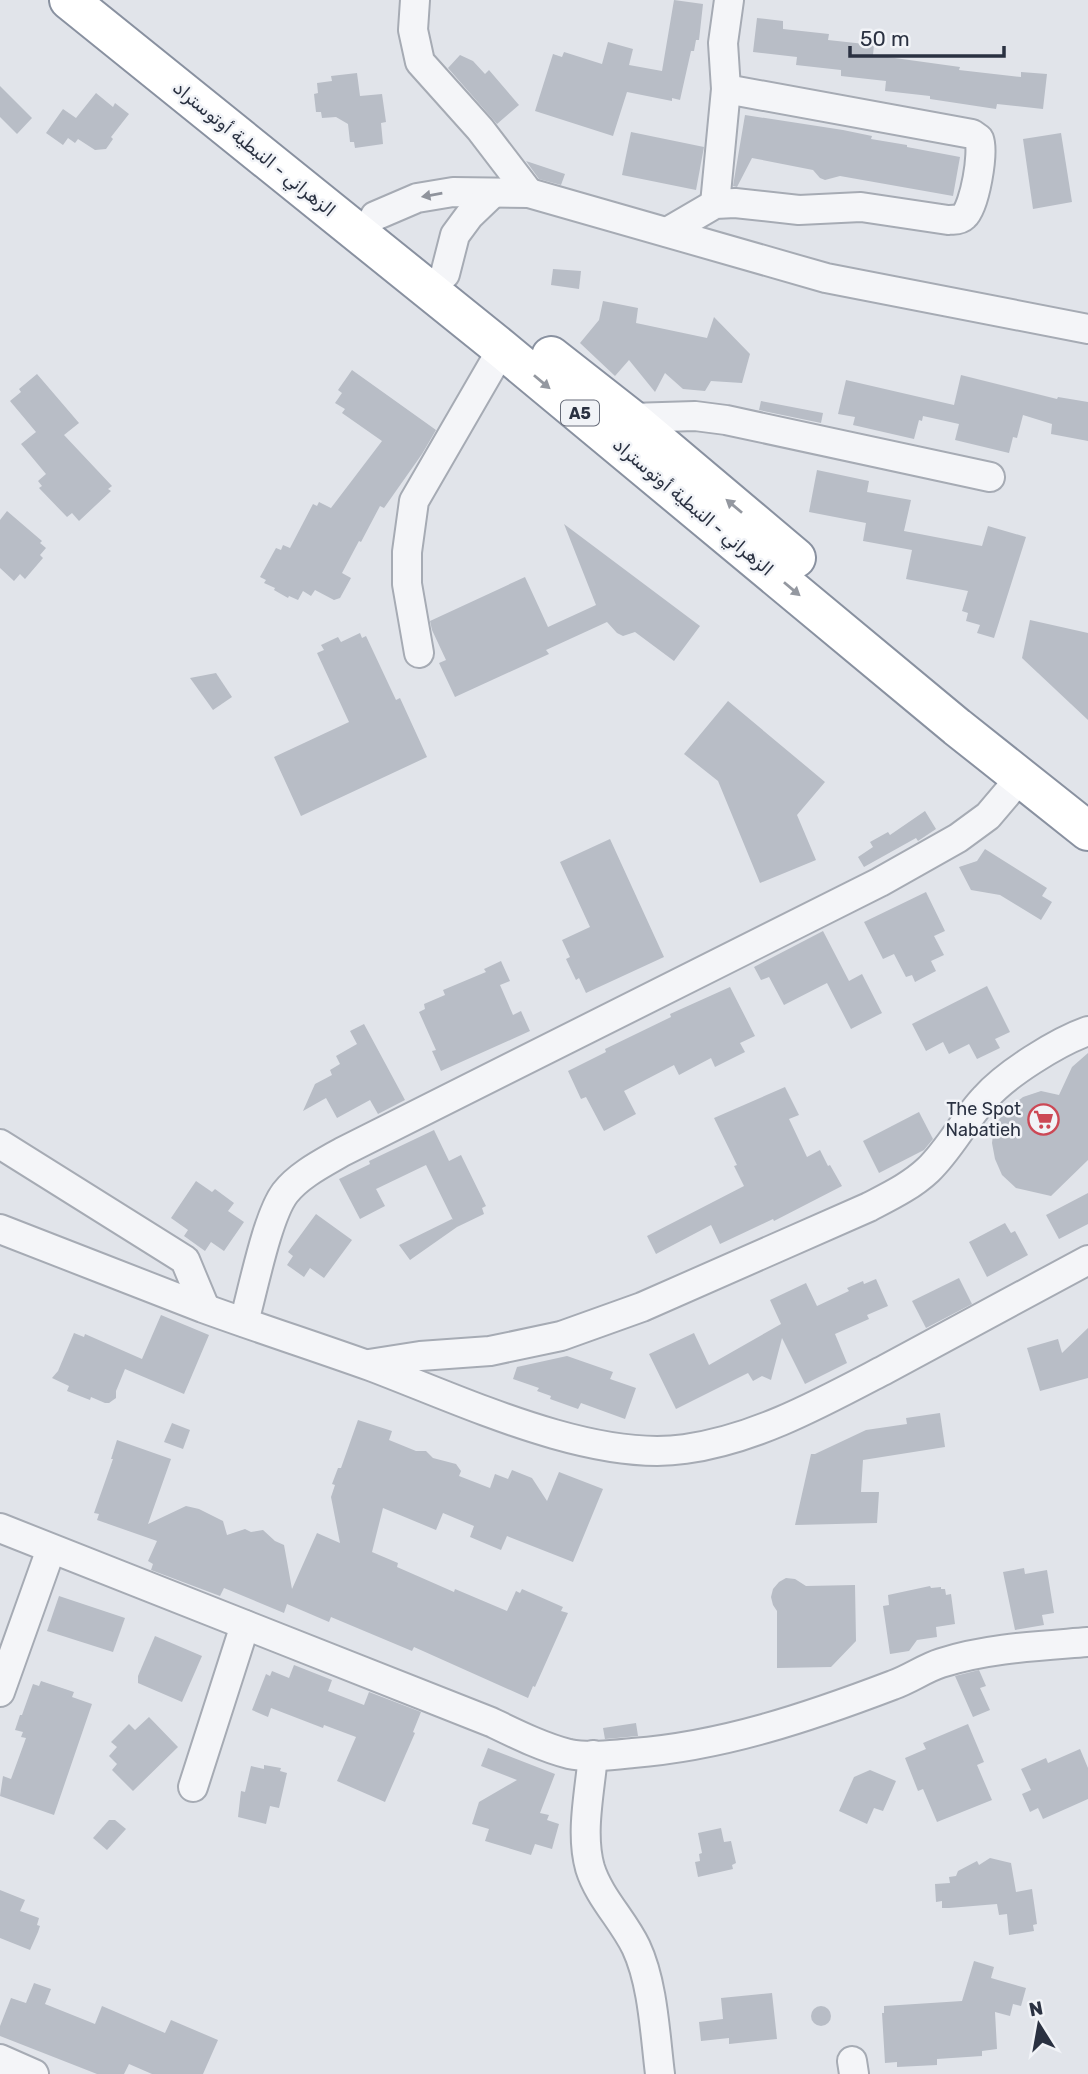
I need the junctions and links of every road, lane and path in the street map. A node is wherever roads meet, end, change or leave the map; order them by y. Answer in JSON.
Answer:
{"nodes":[{"id":1,"x":69,"y":0,"type":"edge"},
{"id":2,"x":415,"y":0,"type":"edge"},
{"id":3,"x":729,"y":0,"type":"edge"},
{"id":4,"x":110,"y":9,"type":"edge"},
{"id":5,"x":158,"y":53,"type":"junction"},
{"id":6,"x":726,"y":89,"type":"junction"},
{"id":7,"x":492,"y":193,"type":"junction"},
{"id":8,"x":529,"y":193,"type":"junction"},
{"id":9,"x":715,"y":204,"type":"junction"},
{"id":10,"x":375,"y":216,"type":"junction"},
{"id":11,"x":667,"y":232,"type":"junction"},
{"id":12,"x":445,"y":274,"type":"junction"},
{"id":13,"x":1088,"y":329,"type":"edge"},
{"id":14,"x":502,"y":349,"type":"junction"},
{"id":15,"x":630,"y":418,"type":"junction"},
{"id":16,"x":990,"y":477,"type":"dead end"},
{"id":17,"x":419,"y":653,"type":"dead end"},
{"id":18,"x":1021,"y":777,"type":"junction"},
{"id":19,"x":1088,"y":801,"type":"edge"},
{"id":20,"x":1088,"y":831,"type":"edge"},
{"id":21,"x":1088,"y":1031,"type":"edge"},
{"id":22,"x":0,"y":1144,"type":"edge"},
{"id":23,"x":0,"y":1229,"type":"edge"},
{"id":24,"x":1088,"y":1260,"type":"edge"},
{"id":25,"x":205,"y":1308,"type":"junction"},
{"id":26,"x":244,"y":1322,"type":"junction"},
{"id":27,"x":366,"y":1365,"type":"junction"},
{"id":28,"x":0,"y":1528,"type":"edge"},
{"id":29,"x":51,"y":1549,"type":"junction"},
{"id":30,"x":245,"y":1625,"type":"junction"},
{"id":31,"x":1088,"y":1642,"type":"edge"},
{"id":32,"x":0,"y":1692,"type":"edge"},
{"id":33,"x":593,"y":1755,"type":"junction"},
{"id":34,"x":193,"y":1787,"type":"dead end"},
{"id":35,"x":0,"y":2059,"type":"edge"},
{"id":36,"x":34,"y":2074,"type":"edge"},
{"id":37,"x":660,"y":2074,"type":"edge"}],
"edges":[{"from":1,"to":4,"type":"highway","name":"الزهراني - النبطية أوتوستراد","number":"A5"},
{"from":2,"to":8,"type":"street"},
{"from":3,"to":6,"type":"street"},
{"from":4,"to":5,"type":"highway","name":"الزهراني - النبطية أوتوستراد","number":"A5"},
{"from":5,"to":10,"type":"highway","name":"الزهراني - النبطية أوتوستراد","number":"A5"},
{"from":5,"to":14,"type":"highway","name":"الزهراني - النبطية أوتوستراد","number":"A5"},
{"from":6,"to":9,"type":"street"},
{"from":6,"to":9,"type":"street"},
{"from":7,"to":8,"type":"street"},
{"from":7,"to":10,"type":"street","one_way":true},
{"from":7,"to":12,"type":"street"},
{"from":8,"to":11,"type":"street"},
{"from":9,"to":11,"type":"street"},
{"from":10,"to":12,"type":"highway","name":"الزهراني - النبطية أوتوستراد","number":"A5"},
{"from":11,"to":13,"type":"street"},
{"from":12,"to":15,"type":"highway","name":"الزهراني - النبطية أوتوستراد","number":"A5"},
{"from":14,"to":17,"type":"street"},
{"from":14,"to":18,"type":"highway","name":"الزهراني - النبطية أوتوستراد","number":"A5","one_way":true},
{"from":15,"to":16,"type":"street"},
{"from":19,"to":15,"type":"highway","name":"الزهراني - النبطية أوتوستراد","number":"A5","one_way":true},
{"from":18,"to":20,"type":"highway","name":"الزهراني - النبطية أوتوستراد","number":"A5"},
{"from":18,"to":26,"type":"street"},
{"from":21,"to":27,"type":"street"},
{"from":22,"to":25,"type":"street"},
{"from":23,"to":25,"type":"street"},
{"from":24,"to":27,"type":"street"},
{"from":25,"to":26,"type":"street"},
{"from":26,"to":27,"type":"street"},
{"from":28,"to":29,"type":"street"},
{"from":29,"to":30,"type":"street"},
{"from":29,"to":32,"type":"street"},
{"from":30,"to":33,"type":"street"},
{"from":30,"to":34,"type":"street"},
{"from":31,"to":33,"type":"street"},
{"from":33,"to":37,"type":"street"},
{"from":35,"to":36,"type":"street"}]}
